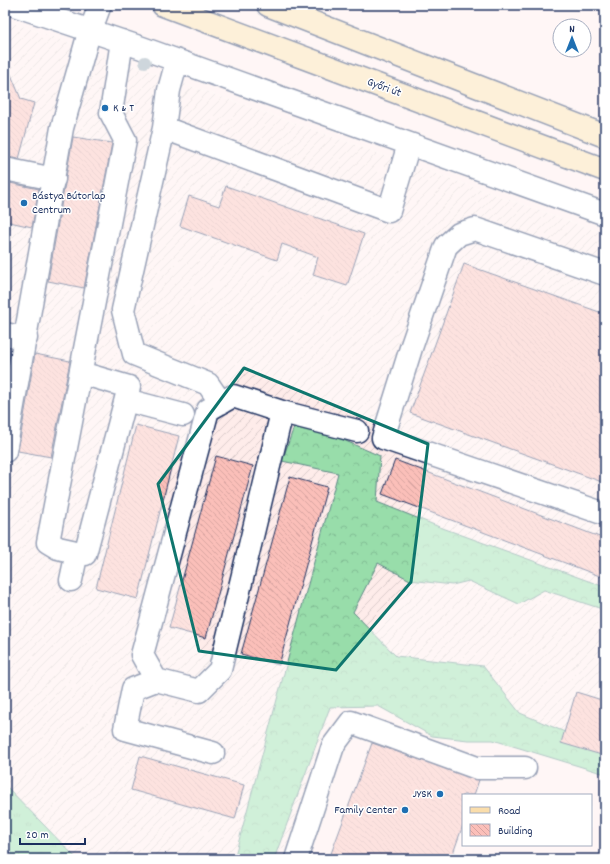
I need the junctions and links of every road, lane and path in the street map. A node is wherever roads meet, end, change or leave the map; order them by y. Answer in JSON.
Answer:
{"nodes":[{"id":1,"x":14,"y":5,"type":"edge"},
{"id":2,"x":100,"y":5,"type":"edge"},
{"id":3,"x":163,"y":5,"type":"edge"},
{"id":4,"x":268,"y":5,"type":"edge"},
{"id":5,"x":90,"y":31,"type":"junction"},
{"id":6,"x":122,"y":41,"type":"junction"},
{"id":7,"x":177,"y":61,"type":"junction"},
{"id":8,"x":164,"y":128,"type":"junction"},
{"id":9,"x":605,"y":136,"type":"edge"},
{"id":10,"x":409,"y":144,"type":"junction"},
{"id":11,"x":5,"y":169,"type":"edge"},
{"id":12,"x":605,"y":170,"type":"edge"},
{"id":13,"x":54,"y":179,"type":"junction"},
{"id":14,"x":605,"y":214,"type":"edge"},
{"id":15,"x":605,"y":274,"type":"edge"},
{"id":16,"x":15,"y":336,"type":"edge"},
{"id":17,"x":81,"y":373,"type":"junction"},
{"id":18,"x":126,"y":400,"type":"junction"},
{"id":19,"x":221,"y":403,"type":"junction"},
{"id":20,"x":282,"y":412,"type":"junction"},
{"id":21,"x":183,"y":415,"type":"dead end"},
{"id":22,"x":357,"y":431,"type":"dead end"},
{"id":23,"x":5,"y":452,"type":"edge"},
{"id":24,"x":605,"y":514,"type":"edge"},
{"id":25,"x":77,"y":552,"type":"junction"},
{"id":26,"x":71,"y":580,"type":"dead end"},
{"id":27,"x":156,"y":680,"type":"junction"},
{"id":28,"x":213,"y":752,"type":"dead end"},
{"id":29,"x":525,"y":768,"type":"dead end"},
{"id":30,"x":296,"y":859,"type":"edge"}],
"edges":[{"from":1,"to":5,"type":"lane"},
{"from":2,"to":5,"type":"lane"},
{"from":3,"to":12,"type":"main road","name":"Győri út"},
{"from":4,"to":9,"type":"main road"},
{"from":5,"to":6,"type":"lane"},
{"from":5,"to":13,"type":"lane"},
{"from":6,"to":7,"type":"lane"},
{"from":6,"to":17,"type":"lane"},
{"from":7,"to":8,"type":"lane"},
{"from":7,"to":10,"type":"lane"},
{"from":8,"to":10,"type":"lane"},
{"from":8,"to":19,"type":"lane"},
{"from":10,"to":14,"type":"lane"},
{"from":11,"to":13,"type":"lane"},
{"from":13,"to":16,"type":"lane"},
{"from":15,"to":24,"type":"lane"},
{"from":16,"to":23,"type":"lane"},
{"from":17,"to":18,"type":"lane"},
{"from":17,"to":25,"type":"lane"},
{"from":18,"to":21,"type":"lane"},
{"from":18,"to":25,"type":"lane"},
{"from":19,"to":20,"type":"lane"},
{"from":19,"to":27,"type":"lane"},
{"from":20,"to":22,"type":"lane"},
{"from":20,"to":27,"type":"lane"},
{"from":25,"to":26,"type":"lane"},
{"from":27,"to":28,"type":"lane"},
{"from":29,"to":30,"type":"lane"}]}
